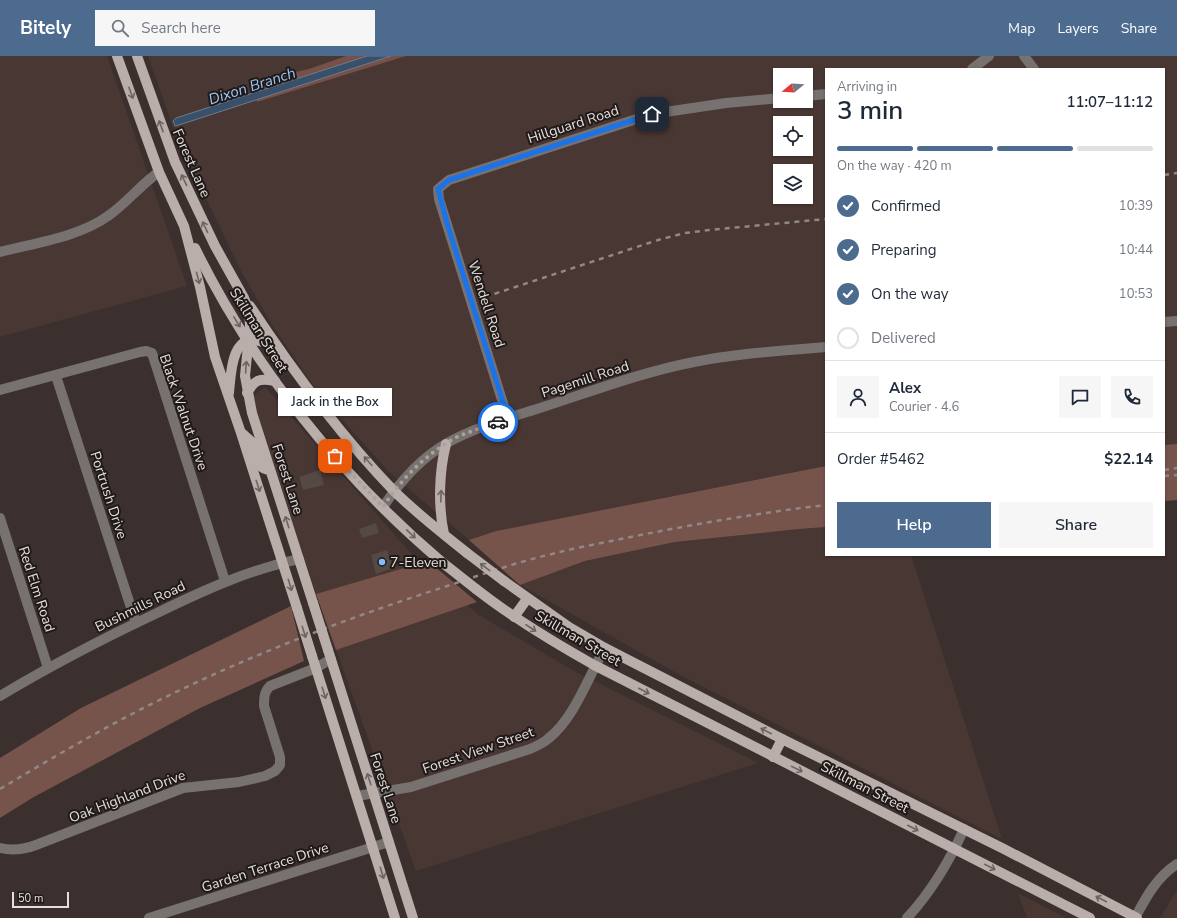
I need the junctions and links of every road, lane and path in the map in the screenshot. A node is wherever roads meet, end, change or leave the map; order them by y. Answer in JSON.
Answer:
{"nodes":[{"id":1,"x":117,"y":56,"type":"edge"},
{"id":2,"x":137,"y":56,"type":"edge"},
{"id":3,"x":989,"y":56,"type":"edge"},
{"id":4,"x":1024,"y":56,"type":"edge"},
{"id":5,"x":973,"y":68,"type":"edge"},
{"id":6,"x":1033,"y":68,"type":"edge"},
{"id":7,"x":825,"y":94,"type":"edge"},
{"id":8,"x":813,"y":95,"type":"edge"},
{"id":9,"x":773,"y":99,"type":"edge"},
{"id":10,"x":175,"y":162,"type":"junction"},
{"id":11,"x":159,"y":172,"type":"junction"},
{"id":12,"x":439,"y":199,"type":"joint"},
{"id":13,"x":184,"y":226,"type":"junction"},
{"id":14,"x":0,"y":252,"type":"edge"},
{"id":15,"x":244,"y":298,"type":"junction"},
{"id":16,"x":1177,"y":321,"type":"edge"},
{"id":17,"x":1165,"y":322,"type":"edge"},
{"id":18,"x":248,"y":341,"type":"junction"},
{"id":19,"x":825,"y":347,"type":"edge"},
{"id":20,"x":278,"y":350,"type":"junction"},
{"id":21,"x":56,"y":376,"type":"junction"},
{"id":22,"x":275,"y":381,"type":"junction"},
{"id":23,"x":0,"y":390,"type":"edge"},
{"id":24,"x":247,"y":393,"type":"junction"},
{"id":25,"x":229,"y":395,"type":"junction"},
{"id":26,"x":508,"y":418,"type":"junction"},
{"id":27,"x":241,"y":433,"type":"junction"},
{"id":28,"x":446,"y":444,"type":"junction"},
{"id":29,"x":270,"y":470,"type":"junction"},
{"id":30,"x":394,"y":490,"type":"junction"},
{"id":31,"x":383,"y":507,"type":"junction"},
{"id":32,"x":0,"y":518,"type":"edge"},
{"id":33,"x":444,"y":534,"type":"junction"},
{"id":34,"x":299,"y":559,"type":"junction"},
{"id":35,"x":282,"y":562,"type":"junction"},
{"id":36,"x":225,"y":581,"type":"junction"},
{"id":37,"x":527,"y":599,"type":"junction"},
{"id":38,"x":514,"y":616,"type":"junction"},
{"id":39,"x":136,"y":623,"type":"junction"},
{"id":40,"x":605,"y":648,"type":"junction"},
{"id":41,"x":329,"y":655,"type":"junction"},
{"id":42,"x":594,"y":665,"type":"junction"},
{"id":43,"x":48,"y":668,"type":"junction"},
{"id":44,"x":316,"y":668,"type":"junction"},
{"id":45,"x":0,"y":696,"type":"edge"},
{"id":46,"x":782,"y":739,"type":"junction"},
{"id":47,"x":773,"y":757,"type":"junction"},
{"id":48,"x":373,"y":793,"type":"junction"},
{"id":49,"x":357,"y":796,"type":"junction"},
{"id":50,"x":964,"y":829,"type":"junction"},
{"id":51,"x":389,"y":842,"type":"junction"},
{"id":52,"x":374,"y":847,"type":"junction"},
{"id":53,"x":0,"y":848,"type":"edge"},
{"id":54,"x":955,"y":849,"type":"junction"},
{"id":55,"x":1177,"y":864,"type":"edge"},
{"id":56,"x":149,"y":918,"type":"edge"},
{"id":57,"x":395,"y":918,"type":"edge"},
{"id":58,"x":413,"y":918,"type":"edge"},
{"id":59,"x":907,"y":918,"type":"edge"},
{"id":60,"x":1090,"y":918,"type":"edge"},
{"id":61,"x":1136,"y":918,"type":"edge"}],
"edges":[{"from":1,"to":11,"type":"main road","one_way":true},
{"from":10,"to":2,"type":"main road","name":"Forest Lane","one_way":true},
{"from":3,"to":5,"type":"street"},
{"from":4,"to":6,"type":"street"},
{"from":7,"to":8,"type":"street"},
{"from":9,"to":12,"type":"street","name":"Hillguard Road"},
{"from":10,"to":11,"type":"main road"},
{"from":15,"to":10,"type":"main road","name":"Forest Lane","one_way":true},
{"from":11,"to":13,"type":"main road"},
{"from":11,"to":14,"type":"street"},
{"from":12,"to":26,"type":"street","name":"Wendell Road"},
{"from":13,"to":18,"type":"main road","name":"Skillman Street","one_way":true},
{"from":13,"to":25,"type":"main road","one_way":true},
{"from":15,"to":18,"type":"main road","name":"Forest Lane"},
{"from":15,"to":20,"type":"main road","name":"Skillman Street"},
{"from":16,"to":17,"type":"street"},
{"from":18,"to":20,"type":"main road"},
{"from":18,"to":22,"type":"main road","name":"Skillman Street"},
{"from":24,"to":18,"type":"main road","name":"Forest Lane","one_way":true},
{"from":18,"to":25,"type":"main road"},
{"from":19,"to":26,"type":"street","name":"Pagemill Road"},
{"from":30,"to":20,"type":"main road","name":"Skillman Street","one_way":true},
{"from":21,"to":23,"type":"street","name":"Black Walnut Drive"},
{"from":21,"to":36,"type":"street","name":"Black Walnut Drive"},
{"from":21,"to":39,"type":"street","name":"Portrush Drive"},
{"from":22,"to":24,"type":"main road"},
{"from":22,"to":31,"type":"main road","name":"Skillman Street"},
{"from":24,"to":29,"type":"main road","name":"Forest Lane"},
{"from":25,"to":27,"type":"main road"},
{"from":26,"to":28,"type":"street","name":"Pagemill Road"},
{"from":27,"to":29,"type":"main road"},
{"from":27,"to":35,"type":"main road","one_way":true},
{"from":28,"to":30,"type":"street","name":"Pagemill Road"},
{"from":33,"to":28,"type":"main road","one_way":true},
{"from":34,"to":29,"type":"main road","name":"Forest Lane","one_way":true},
{"from":30,"to":31,"type":"street","name":"Pagemill Road"},
{"from":30,"to":33,"type":"main road","name":"Skillman Street"},
{"from":31,"to":38,"type":"main road","name":"Skillman Street","one_way":true,"bridge":true},
{"from":32,"to":43,"type":"street","name":"Red Elm Road"},
{"from":37,"to":33,"type":"main road","name":"Skillman Street","one_way":true,"bridge":true},
{"from":34,"to":35,"type":"street","name":"Bushmills Road"},
{"from":34,"to":41,"type":"main road","name":"Forest Lane","bridge":true},
{"from":35,"to":36,"type":"street","name":"Bushmills Road"},
{"from":35,"to":44,"type":"main road","one_way":true,"bridge":true},
{"from":36,"to":39,"type":"street","name":"Bushmills Road"},
{"from":37,"to":38,"type":"main road"},
{"from":37,"to":40,"type":"main road","name":"Skillman Street"},
{"from":38,"to":42,"type":"main road","name":"Skillman Street","one_way":true},
{"from":39,"to":43,"type":"street","name":"Bushmills Road"},
{"from":40,"to":42,"type":"street","name":"Forest View Street"},
{"from":46,"to":40,"type":"main road","name":"Skillman Street","one_way":true},
{"from":41,"to":44,"type":"street","name":"Oak Highland Drive"},
{"from":48,"to":41,"type":"main road","name":"Forest Lane","one_way":true},
{"from":42,"to":47,"type":"main road","name":"Skillman Street","one_way":true},
{"from":42,"to":48,"type":"street","name":"Forest View Street"},
{"from":43,"to":45,"type":"street","name":"Bushmills Road"},
{"from":44,"to":49,"type":"main road","one_way":true},
{"from":44,"to":53,"type":"street","name":"Oak Highland Drive"},
{"from":46,"to":47,"type":"main road"},
{"from":46,"to":50,"type":"main road","name":"Skillman Street"},
{"from":47,"to":54,"type":"main road","name":"Skillman Street","one_way":true},
{"from":48,"to":49,"type":"street","name":"Forest View Street"},
{"from":48,"to":51,"type":"main road","name":"Forest Lane"},
{"from":49,"to":52,"type":"main road"},
{"from":50,"to":54,"type":"street"},
{"from":61,"to":50,"type":"main road","name":"Skillman Street","one_way":true},
{"from":51,"to":52,"type":"street","name":"Garden Terrace Drive"},
{"from":51,"to":58,"type":"main road","name":"Forest Lane"},
{"from":52,"to":56,"type":"street","name":"Garden Terrace Drive"},
{"from":52,"to":57,"type":"main road","one_way":true},
{"from":54,"to":59,"type":"street"},
{"from":54,"to":60,"type":"main road","name":"Skillman Street","one_way":true},
{"from":55,"to":61,"type":"street"}]}
